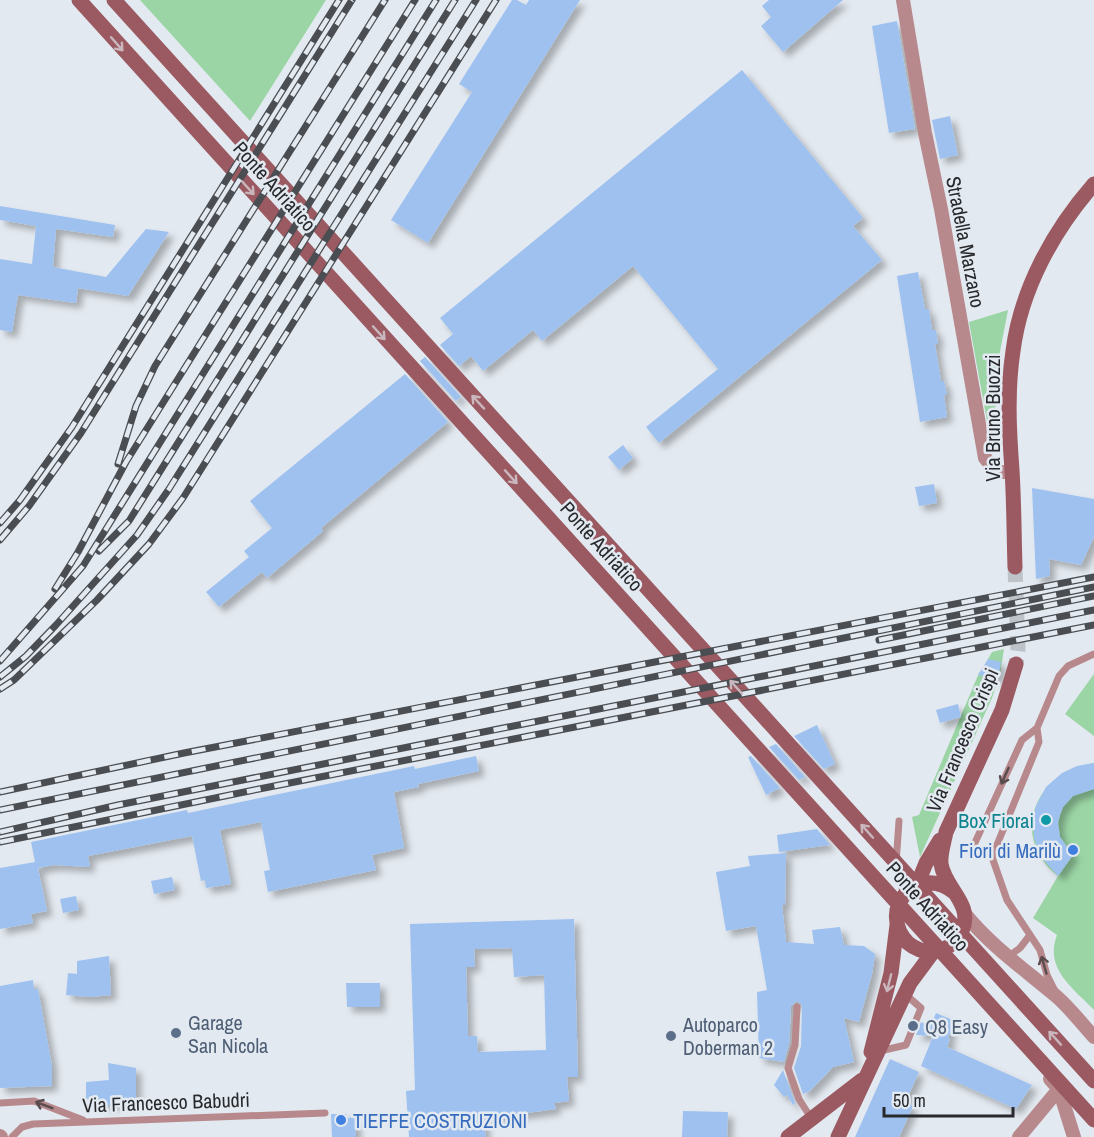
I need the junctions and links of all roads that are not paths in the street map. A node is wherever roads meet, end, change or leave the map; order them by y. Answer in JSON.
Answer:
{"nodes":[{"id":1,"x":79,"y":0,"type":"edge"},
{"id":2,"x":114,"y":0,"type":"edge"},
{"id":3,"x":903,"y":0,"type":"edge"},
{"id":4,"x":1094,"y":184,"type":"edge"},
{"id":5,"x":1012,"y":472,"type":"junction"},
{"id":6,"x":1016,"y":567,"type":"tunnel mouth"},
{"id":7,"x":1094,"y":654,"type":"edge"},
{"id":8,"x":1016,"y":664,"type":"tunnel mouth"},
{"id":9,"x":1036,"y":728,"type":"junction"},
{"id":10,"x":899,"y":821,"type":"dead end"},
{"id":11,"x":946,"y":832,"type":"junction"},
{"id":12,"x":992,"y":857,"type":"junction"},
{"id":13,"x":917,"y":885,"type":"junction"},
{"id":14,"x":955,"y":893,"type":"junction"},
{"id":15,"x":904,"y":896,"type":"junction"},
{"id":16,"x":965,"y":914,"type":"junction"},
{"id":17,"x":897,"y":925,"type":"junction"},
{"id":18,"x":1030,"y":935,"type":"junction"},
{"id":19,"x":933,"y":952,"type":"junction"},
{"id":20,"x":1007,"y":957,"type":"junction"},
{"id":21,"x":905,"y":994,"type":"junction"},
{"id":22,"x":1057,"y":997,"type":"junction"},
{"id":23,"x":797,"y":1007,"type":"dead end"},
{"id":24,"x":1094,"y":1037,"type":"edge"},
{"id":25,"x":880,"y":1051,"type":"junction"},
{"id":26,"x":865,"y":1078,"type":"junction"},
{"id":27,"x":1094,"y":1081,"type":"edge"},
{"id":28,"x":1059,"y":1089,"type":"junction"},
{"id":29,"x":0,"y":1103,"type":"edge"},
{"id":30,"x":325,"y":1113,"type":"dead end"},
{"id":31,"x":811,"y":1118,"type":"junction"},
{"id":32,"x":1094,"y":1120,"type":"edge"},
{"id":33,"x":86,"y":1121,"type":"junction"},
{"id":34,"x":12,"y":1137,"type":"edge"},
{"id":35,"x":788,"y":1137,"type":"edge"},
{"id":36,"x":838,"y":1137,"type":"edge"},
{"id":37,"x":1018,"y":1137,"type":"edge"},
{"id":38,"x":1074,"y":1137,"type":"edge"}],
"edges":[{"from":1,"to":32,"type":"main road","name":"Ponte Adriatico","one_way":true},
{"from":27,"to":2,"type":"main road","name":"Ponte Adriatico","one_way":true},
{"from":3,"to":5,"type":"street","name":"Stradella Marzano"},
{"from":4,"to":5,"type":"main road","name":"Via Bruno Buozzi"},
{"from":5,"to":6,"type":"main road","name":"Via Bruno Buozzi"},
{"from":7,"to":9,"type":"lane"},
{"from":8,"to":11,"type":"main road","name":"Via Francesco Crispi"},
{"from":9,"to":12,"type":"lane"},
{"from":9,"to":12,"type":"lane","one_way":true},
{"from":10,"to":15,"type":"lane"},
{"from":11,"to":13,"type":"main road"},
{"from":11,"to":14,"type":"main road"},
{"from":12,"to":18,"type":"lane"},
{"from":13,"to":14,"type":"main road"},
{"from":13,"to":15,"type":"main road"},
{"from":14,"to":16,"type":"main road"},
{"from":15,"to":17,"type":"main road"},
{"from":16,"to":19,"type":"main road"},
{"from":16,"to":20,"type":"street"},
{"from":17,"to":19,"type":"main road"},
{"from":17,"to":26,"type":"main road","one_way":true},
{"from":18,"to":20,"type":"lane"},
{"from":22,"to":18,"type":"lane","one_way":true},
{"from":19,"to":21,"type":"main road"},
{"from":19,"to":28,"type":"street"},
{"from":20,"to":22,"type":"street"},
{"from":21,"to":25,"type":"main road"},
{"from":21,"to":25,"type":"lane"},
{"from":22,"to":24,"type":"street"},
{"from":23,"to":31,"type":"lane"},
{"from":25,"to":26,"type":"main road"},
{"from":26,"to":31,"type":"main road"},
{"from":26,"to":36,"type":"main road"},
{"from":28,"to":37,"type":"street"},
{"from":28,"to":38,"type":"street"},
{"from":33,"to":29,"type":"lane","one_way":true},
{"from":30,"to":33,"type":"lane","name":"Via Francesco Babudri"},
{"from":31,"to":35,"type":"main road"},
{"from":33,"to":34,"type":"lane","name":"Via Francesco Babudri"}]}
